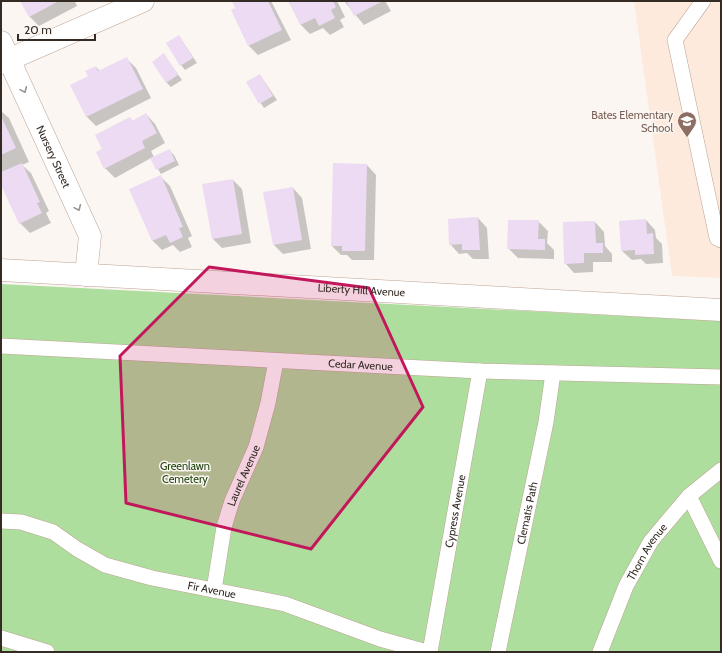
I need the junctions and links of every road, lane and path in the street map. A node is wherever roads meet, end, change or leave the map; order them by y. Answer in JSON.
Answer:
{"nodes":[{"id":1,"x":143,"y":1,"type":"edge"},
{"id":2,"x":703,"y":1,"type":"edge"},
{"id":3,"x":4,"y":55,"type":"edge"},
{"id":4,"x":721,"y":240,"type":"edge"},
{"id":5,"x":1,"y":270,"type":"edge"},
{"id":6,"x":86,"y":275,"type":"junction"},
{"id":7,"x":720,"y":308,"type":"edge"},
{"id":8,"x":1,"y":346,"type":"edge"},
{"id":9,"x":276,"y":361,"type":"junction"},
{"id":10,"x":480,"y":371,"type":"junction"},
{"id":11,"x":553,"y":373,"type":"junction"},
{"id":12,"x":721,"y":377,"type":"edge"},
{"id":13,"x":721,"y":470,"type":"edge"},
{"id":14,"x":689,"y":496,"type":"junction"},
{"id":15,"x":1,"y":521,"type":"edge"},
{"id":16,"x":715,"y":536,"type":"edge"},
{"id":17,"x":721,"y":561,"type":"edge"},
{"id":18,"x":214,"y":590,"type":"junction"},
{"id":19,"x":1,"y":638,"type":"edge"},
{"id":20,"x":47,"y":652,"type":"edge"},
{"id":21,"x":427,"y":652,"type":"edge"},
{"id":22,"x":430,"y":652,"type":"edge"},
{"id":23,"x":498,"y":652,"type":"edge"},
{"id":24,"x":600,"y":652,"type":"edge"}],
"edges":[{"from":1,"to":3,"type":"main road"},
{"from":2,"to":4,"type":"lane"},
{"from":3,"to":6,"type":"main road","name":"Nursery Street","one_way":true},
{"from":5,"to":6,"type":"main road","name":"Liberty Hill Avenue"},
{"from":6,"to":7,"type":"main road","name":"Liberty Hill Avenue"},
{"from":8,"to":9,"type":"lane","name":"Cedar Avenue"},
{"from":9,"to":10,"type":"lane","name":"Cedar Avenue"},
{"from":9,"to":18,"type":"lane","name":"Laurel Avenue"},
{"from":10,"to":11,"type":"lane","name":"Cedar Avenue"},
{"from":10,"to":22,"type":"lane","name":"Cypress Avenue"},
{"from":11,"to":12,"type":"lane","name":"Cedar Avenue"},
{"from":11,"to":23,"type":"lane","name":"Clematis Path"},
{"from":13,"to":14,"type":"lane","name":"Thorn Avenue"},
{"from":14,"to":16,"type":"lane"},
{"from":14,"to":24,"type":"lane","name":"Thorn Avenue"},
{"from":15,"to":18,"type":"lane","name":"Fir Avenue"},
{"from":16,"to":17,"type":"lane"},
{"from":18,"to":21,"type":"lane","name":"Fir Avenue"},
{"from":19,"to":20,"type":"lane"}]}
